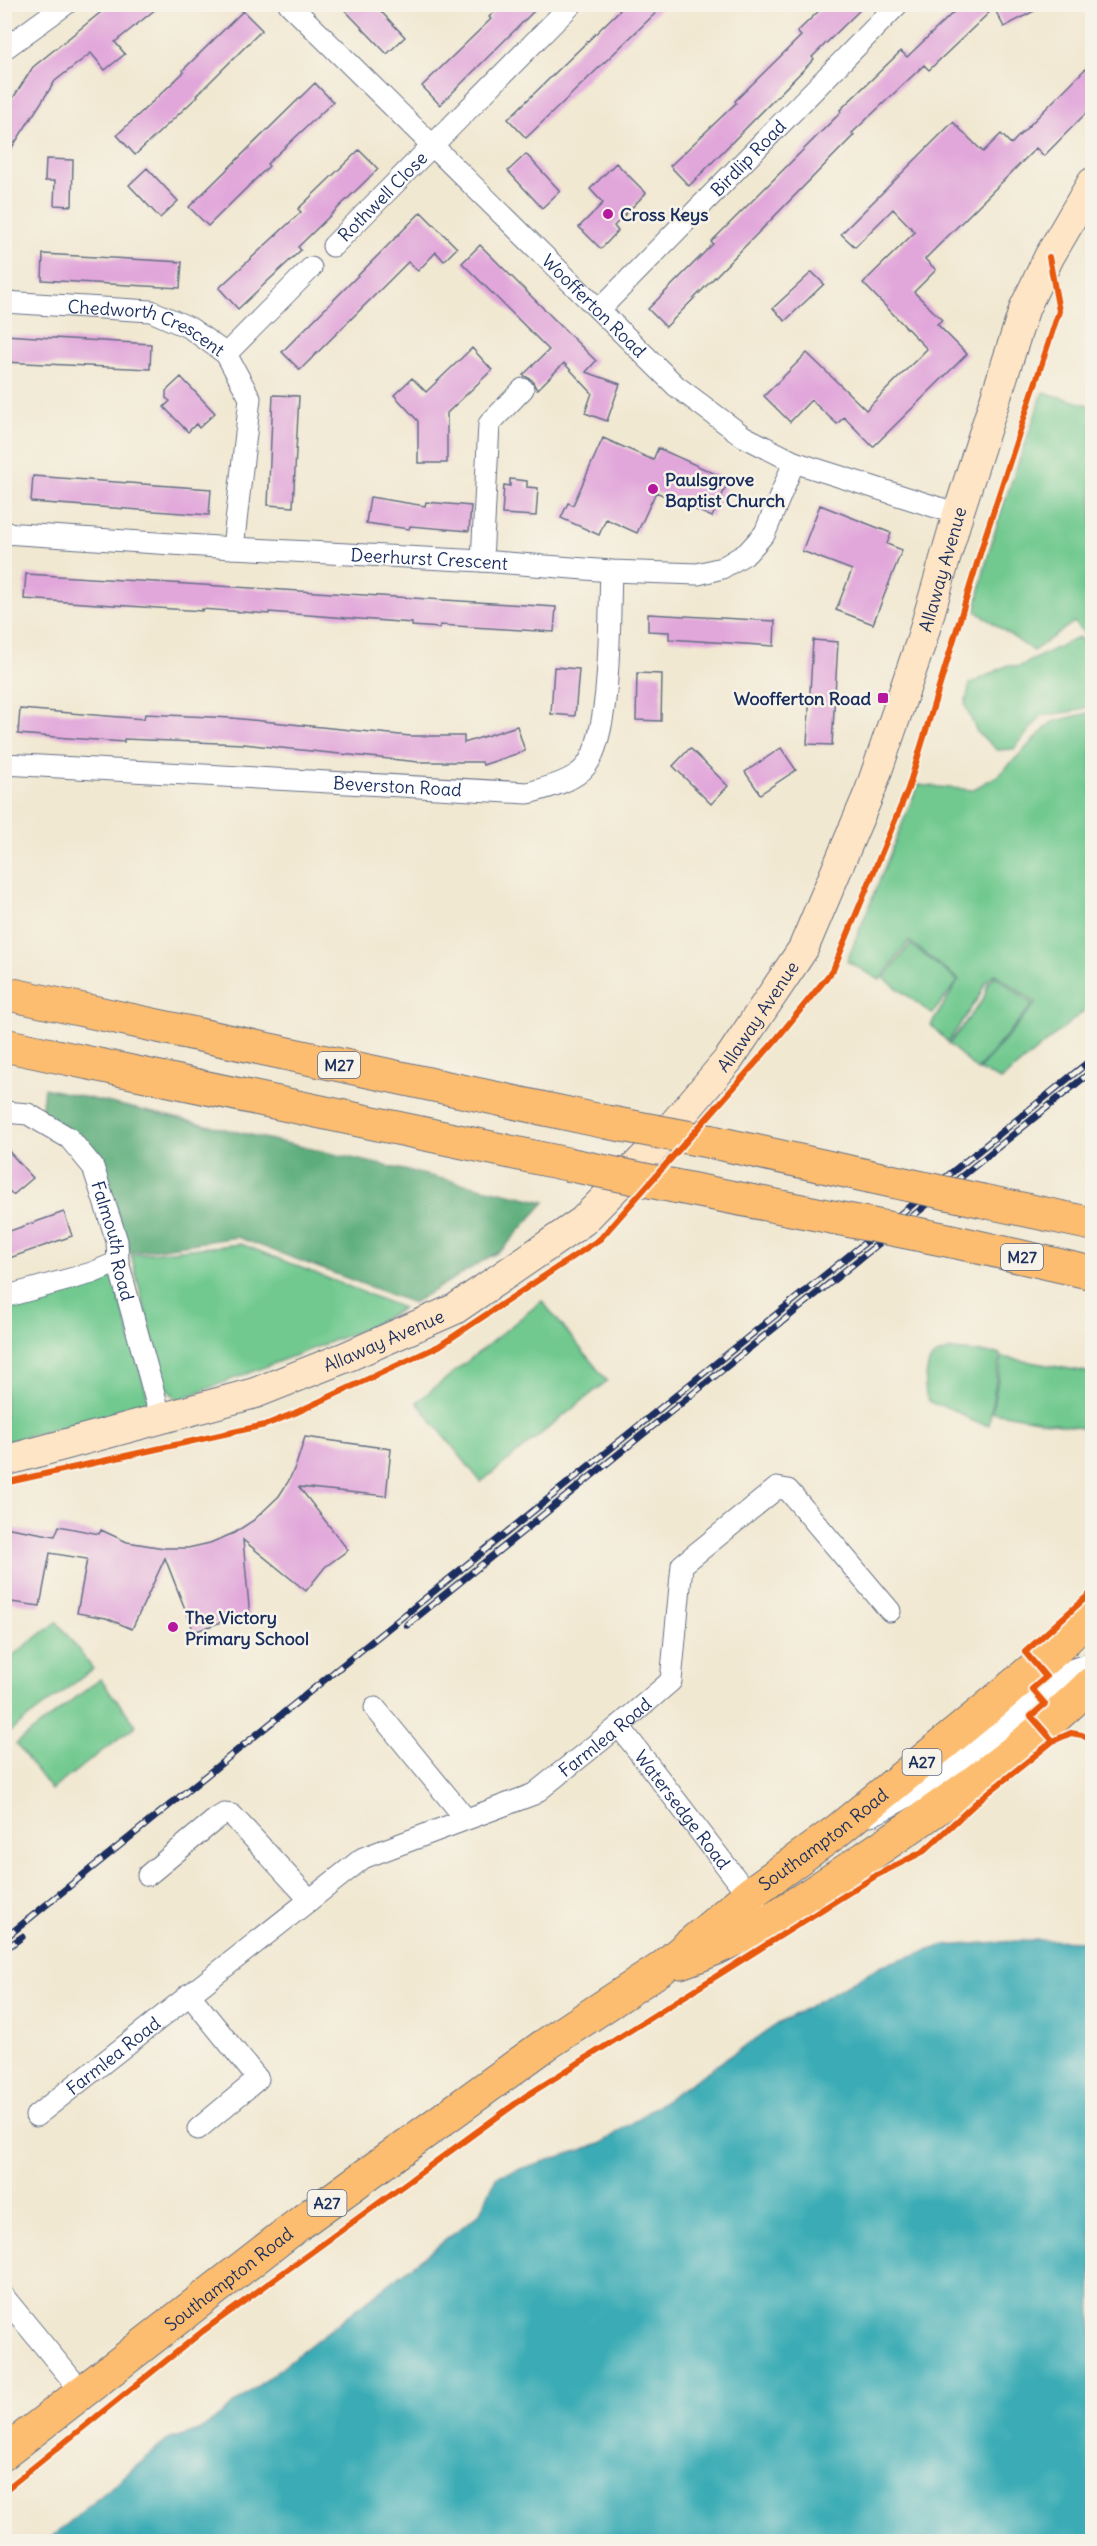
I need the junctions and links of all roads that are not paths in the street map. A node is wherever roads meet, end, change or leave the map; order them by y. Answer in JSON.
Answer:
{"nodes":[{"id":1,"x":66,"y":4,"type":"edge"},
{"id":2,"x":289,"y":4,"type":"edge"},
{"id":3,"x":572,"y":4,"type":"edge"},
{"id":4,"x":898,"y":4,"type":"edge"},
{"id":5,"x":4,"y":49,"type":"edge"},
{"id":6,"x":432,"y":145,"type":"junction"},
{"id":7,"x":1092,"y":183,"type":"edge"},
{"id":8,"x":333,"y":246,"type":"dead end"},
{"id":9,"x":311,"y":268,"type":"dead end"},
{"id":10,"x":4,"y":302,"type":"edge"},
{"id":11,"x":599,"y":310,"type":"junction"},
{"id":12,"x":226,"y":354,"type":"junction"},
{"id":13,"x":523,"y":389,"type":"dead end"},
{"id":14,"x":794,"y":462,"type":"junction"},
{"id":15,"x":958,"y":514,"type":"junction"},
{"id":16,"x":4,"y":532,"type":"edge"},
{"id":17,"x":233,"y":548,"type":"junction"},
{"id":18,"x":482,"y":561,"type":"junction"},
{"id":19,"x":611,"y":572,"type":"junction"},
{"id":20,"x":4,"y":764,"type":"edge"},
{"id":21,"x":4,"y":993,"type":"edge"},
{"id":22,"x":4,"y":1045,"type":"edge"},
{"id":23,"x":4,"y":1112,"type":"edge"},
{"id":24,"x":1092,"y":1224,"type":"edge"},
{"id":25,"x":118,"y":1262,"type":"junction"},
{"id":26,"x":1092,"y":1272,"type":"edge"},
{"id":27,"x":4,"y":1297,"type":"edge"},
{"id":28,"x":162,"y":1419,"type":"junction"},
{"id":29,"x":4,"y":1461,"type":"edge"},
{"id":30,"x":890,"y":1611,"type":"dead end"},
{"id":31,"x":1090,"y":1616,"type":"edge"},
{"id":32,"x":1087,"y":1681,"type":"edge"},
{"id":33,"x":375,"y":1708,"type":"dead end"},
{"id":34,"x":619,"y":1726,"type":"junction"},
{"id":35,"x":465,"y":1818,"type":"junction"},
{"id":36,"x":837,"y":1831,"type":"junction"},
{"id":37,"x":148,"y":1875,"type":"dead end"},
{"id":38,"x":748,"y":1895,"type":"junction"},
{"id":39,"x":310,"y":1900,"type":"junction"},
{"id":40,"x":771,"y":1921,"type":"junction"},
{"id":41,"x":662,"y":1968,"type":"junction"},
{"id":42,"x":189,"y":1994,"type":"junction"},
{"id":43,"x":36,"y":2116,"type":"dead end"},
{"id":44,"x":198,"y":2129,"type":"dead end"},
{"id":45,"x":4,"y":2297,"type":"edge"},
{"id":46,"x":82,"y":2392,"type":"junction"},
{"id":47,"x":4,"y":2453,"type":"edge"}],
"edges":[{"from":1,"to":5,"type":"street"},
{"from":2,"to":6,"type":"street","name":"Woofferton Road"},
{"from":3,"to":6,"type":"street","name":"Rothwell Close"},
{"from":4,"to":11,"type":"street","name":"Birdlip Road"},
{"from":6,"to":8,"type":"street","name":"Rothwell Close"},
{"from":6,"to":11,"type":"street","name":"Woofferton Road"},
{"from":7,"to":15,"type":"street","name":"Allaway Avenue"},
{"from":9,"to":12,"type":"street"},
{"from":10,"to":12,"type":"street","name":"Chedworth Crescent"},
{"from":11,"to":14,"type":"street","name":"Woofferton Road"},
{"from":12,"to":17,"type":"street","name":"Chedworth Crescent"},
{"from":13,"to":18,"type":"street"},
{"from":14,"to":15,"type":"street","name":"Woofferton Road"},
{"from":14,"to":19,"type":"street","name":"Deerhurst Crescent"},
{"from":15,"to":28,"type":"street","name":"Allaway Avenue"},
{"from":16,"to":17,"type":"street","name":"Deerhurst Crescent"},
{"from":17,"to":18,"type":"street","name":"Deerhurst Crescent"},
{"from":18,"to":19,"type":"street","name":"Deerhurst Crescent"},
{"from":19,"to":20,"type":"street","name":"Beverston Road"},
{"from":21,"to":24,"type":"main road","number":"M27","bridge":true},
{"from":22,"to":26,"type":"main road","number":"M27","bridge":true},
{"from":23,"to":25,"type":"street","name":"Falmouth Road"},
{"from":25,"to":27,"type":"street"},
{"from":25,"to":28,"type":"street","name":"Falmouth Road"},
{"from":28,"to":29,"type":"street","name":"Allaway Avenue"},
{"from":30,"to":34,"type":"street","name":"Farmlea Road"},
{"from":31,"to":32,"type":"street"},
{"from":31,"to":36,"type":"main road","name":"Southampton Road","number":"A27"},
{"from":32,"to":36,"type":"street"},
{"from":32,"to":40,"type":"main road","name":"Southampton Road","number":"A27"},
{"from":33,"to":35,"type":"street"},
{"from":34,"to":35,"type":"street","name":"Farmlea Road"},
{"from":34,"to":38,"type":"street","name":"Watersedge Road"},
{"from":35,"to":39,"type":"street","name":"Farmlea Road"},
{"from":36,"to":38,"type":"main road","name":"Southampton Road","number":"A27"},
{"from":37,"to":39,"type":"street"},
{"from":38,"to":40,"type":"street","name":"Watersedge Road"},
{"from":38,"to":41,"type":"main road","name":"Southampton Road","number":"A27"},
{"from":39,"to":42,"type":"street","name":"Farmlea Road"},
{"from":40,"to":41,"type":"main road","name":"Southampton Road","number":"A27"},
{"from":41,"to":46,"type":"main road","name":"Southampton Road","number":"A27"},
{"from":42,"to":43,"type":"street","name":"Farmlea Road"},
{"from":42,"to":44,"type":"street"},
{"from":45,"to":46,"type":"street"},
{"from":46,"to":47,"type":"main road","name":"Southampton Road","number":"A27"}]}
